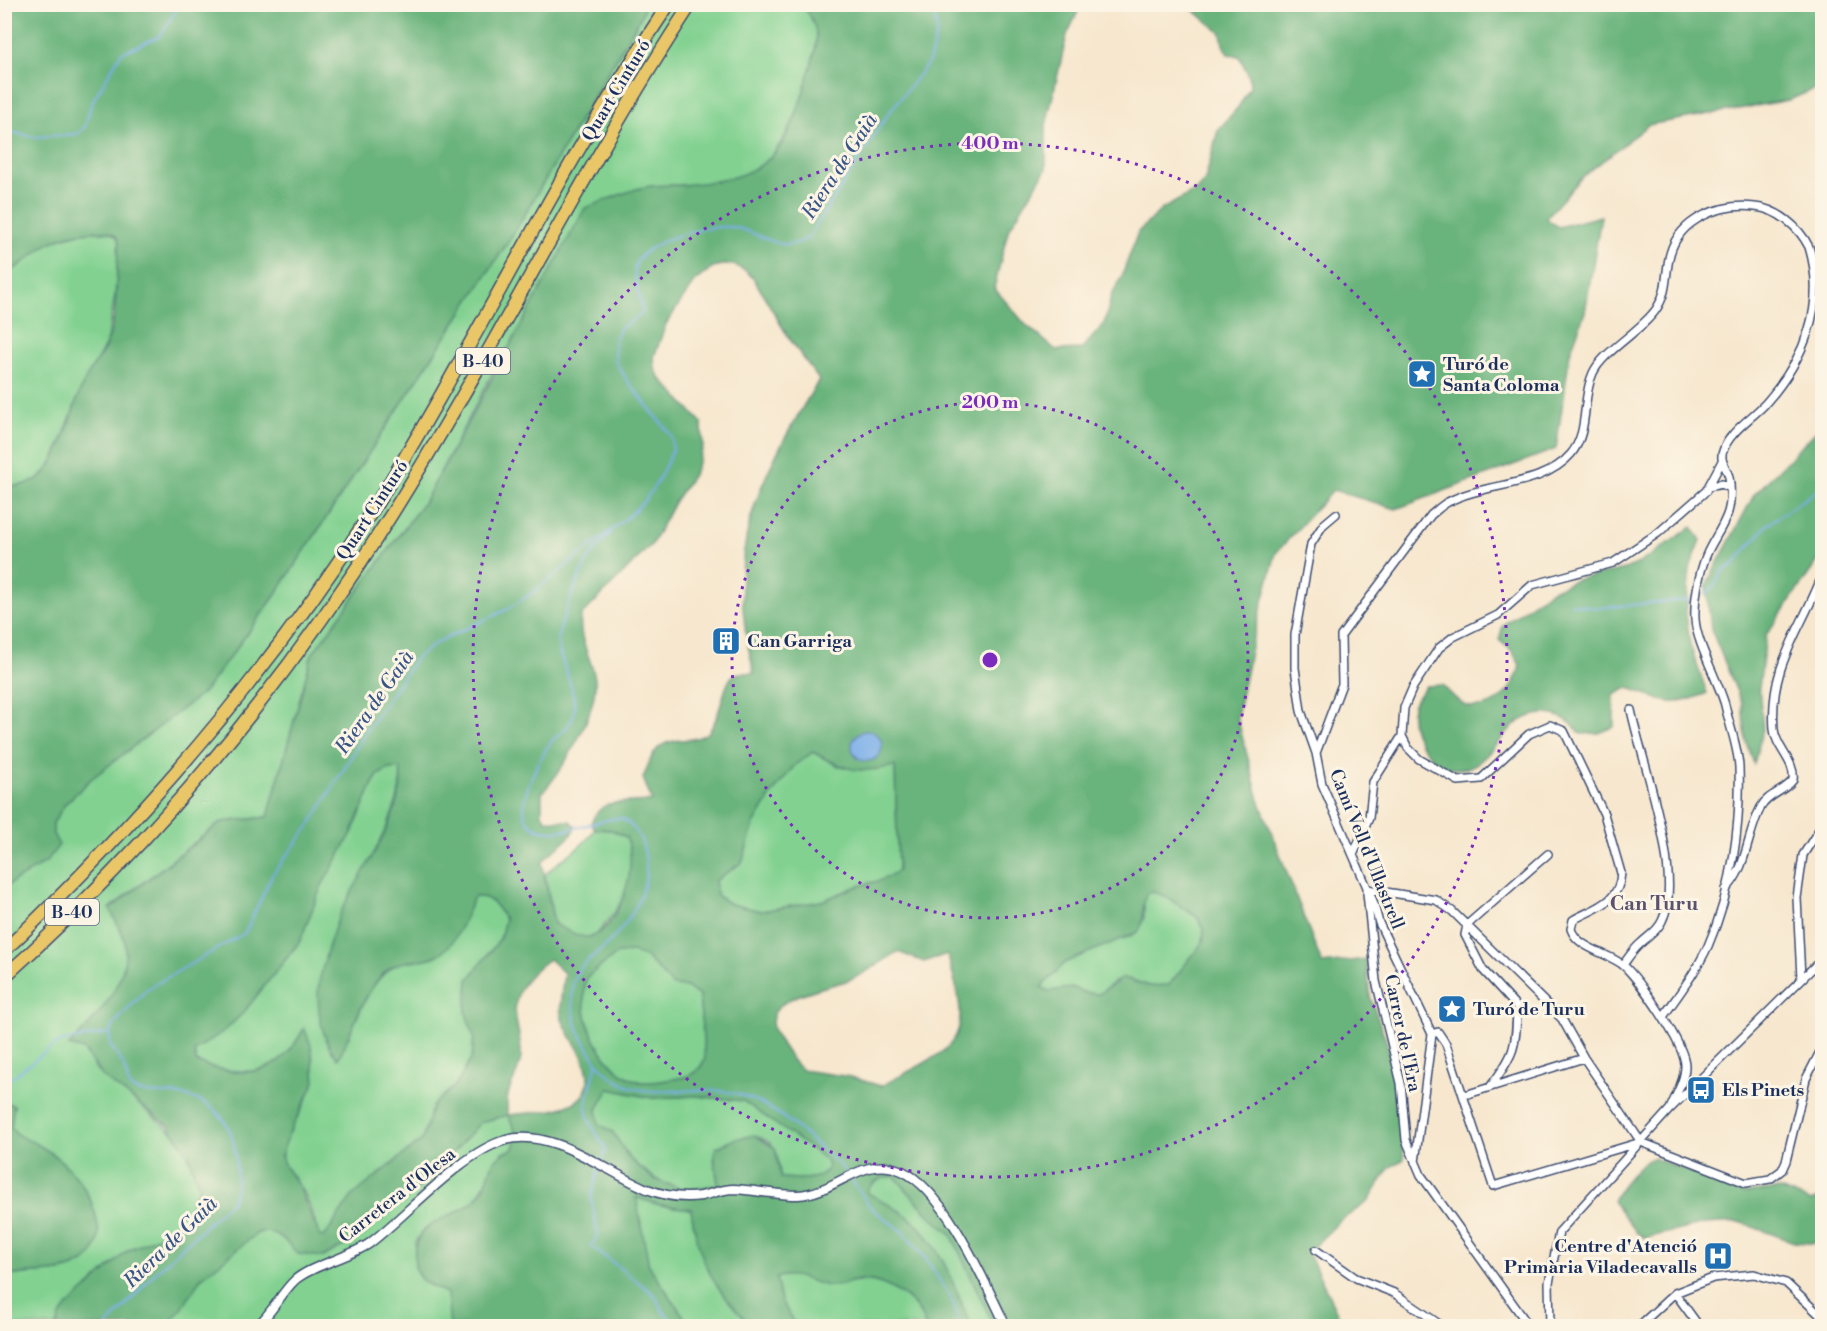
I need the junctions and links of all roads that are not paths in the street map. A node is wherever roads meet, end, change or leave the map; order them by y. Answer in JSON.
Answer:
{"nodes":[{"id":1,"x":669,"y":4,"type":"edge"},
{"id":2,"x":691,"y":4,"type":"edge"},
{"id":3,"x":1722,"y":461,"type":"junction"},
{"id":4,"x":1708,"y":487,"type":"junction"},
{"id":5,"x":1730,"y":488,"type":"junction"},
{"id":6,"x":1336,"y":514,"type":"dead end"},
{"id":7,"x":1822,"y":576,"type":"edge"},
{"id":8,"x":1631,"y":710,"type":"dead end"},
{"id":9,"x":1402,"y":736,"type":"junction"},
{"id":10,"x":1316,"y":753,"type":"junction"},
{"id":11,"x":1822,"y":825,"type":"edge"},
{"id":12,"x":1548,"y":854,"type":"dead end"},
{"id":13,"x":1353,"y":855,"type":"junction"},
{"id":14,"x":1366,"y":889,"type":"junction"},
{"id":15,"x":1726,"y":889,"type":"junction"},
{"id":16,"x":1467,"y":925,"type":"junction"},
{"id":17,"x":4,"y":951,"type":"edge"},
{"id":18,"x":1822,"y":959,"type":"edge"},
{"id":19,"x":1623,"y":965,"type":"junction"},
{"id":20,"x":8,"y":974,"type":"edge"},
{"id":21,"x":1801,"y":978,"type":"junction"},
{"id":22,"x":1663,"y":1017,"type":"junction"},
{"id":23,"x":1432,"y":1034,"type":"junction"},
{"id":24,"x":1822,"y":1048,"type":"edge"},
{"id":25,"x":1584,"y":1058,"type":"junction"},
{"id":26,"x":1490,"y":1088,"type":"junction"},
{"id":27,"x":1465,"y":1095,"type":"junction"},
{"id":28,"x":1670,"y":1110,"type":"junction"},
{"id":29,"x":1641,"y":1142,"type":"junction"},
{"id":30,"x":1415,"y":1162,"type":"junction"},
{"id":31,"x":1317,"y":1250,"type":"dead end"},
{"id":32,"x":1675,"y":1293,"type":"junction"},
{"id":33,"x":1822,"y":1317,"type":"edge"},
{"id":34,"x":257,"y":1326,"type":"edge"},
{"id":35,"x":1006,"y":1326,"type":"edge"},
{"id":36,"x":1442,"y":1326,"type":"edge"},
{"id":37,"x":1529,"y":1326,"type":"edge"},
{"id":38,"x":1550,"y":1326,"type":"edge"},
{"id":39,"x":1639,"y":1326,"type":"edge"},
{"id":40,"x":1699,"y":1326,"type":"edge"}],
"edges":[{"from":1,"to":17,"type":"highway","name":"Quart Cinturó","number":"B-40"},
{"from":2,"to":20,"type":"highway","name":"Quart Cinturó","number":"B-40"},
{"from":3,"to":4,"type":"street"},
{"from":3,"to":5,"type":"street"},
{"from":3,"to":10,"type":"street"},
{"from":4,"to":5,"type":"street"},
{"from":4,"to":9,"type":"street"},
{"from":5,"to":15,"type":"street"},
{"from":6,"to":10,"type":"street","name":"Camí Vell d'Ullastrell"},
{"from":7,"to":15,"type":"street"},
{"from":8,"to":19,"type":"street"},
{"from":9,"to":13,"type":"street"},
{"from":9,"to":19,"type":"street"},
{"from":10,"to":13,"type":"street","name":"Camí Vell d'Ullastrell"},
{"from":11,"to":21,"type":"street"},
{"from":12,"to":16,"type":"street"},
{"from":13,"to":14,"type":"street","name":"Camí Vell d'Ullastrell"},
{"from":14,"to":16,"type":"street"},
{"from":14,"to":23,"type":"street","name":"Camí Vell d'Ullastrell"},
{"from":14,"to":30,"type":"street","name":"Carrer de l'Era"},
{"from":15,"to":22,"type":"street"},
{"from":16,"to":25,"type":"street"},
{"from":16,"to":26,"type":"street"},
{"from":18,"to":21,"type":"street"},
{"from":19,"to":22,"type":"street"},
{"from":21,"to":28,"type":"street"},
{"from":22,"to":28,"type":"street"},
{"from":23,"to":27,"type":"street","name":"Camí Vell d'Ullastrell"},
{"from":23,"to":30,"type":"street"},
{"from":24,"to":29,"type":"street"},
{"from":25,"to":26,"type":"street"},
{"from":25,"to":29,"type":"street"},
{"from":26,"to":27,"type":"street"},
{"from":27,"to":29,"type":"street"},
{"from":28,"to":29,"type":"street"},
{"from":29,"to":38,"type":"street"},
{"from":30,"to":37,"type":"street","name":"Carrer de l'Era"},
{"from":31,"to":36,"type":"street"},
{"from":32,"to":33,"type":"street"},
{"from":32,"to":39,"type":"street"},
{"from":32,"to":40,"type":"street"},
{"from":34,"to":35,"type":"street","name":"Carretera d'Olesa"}]}
